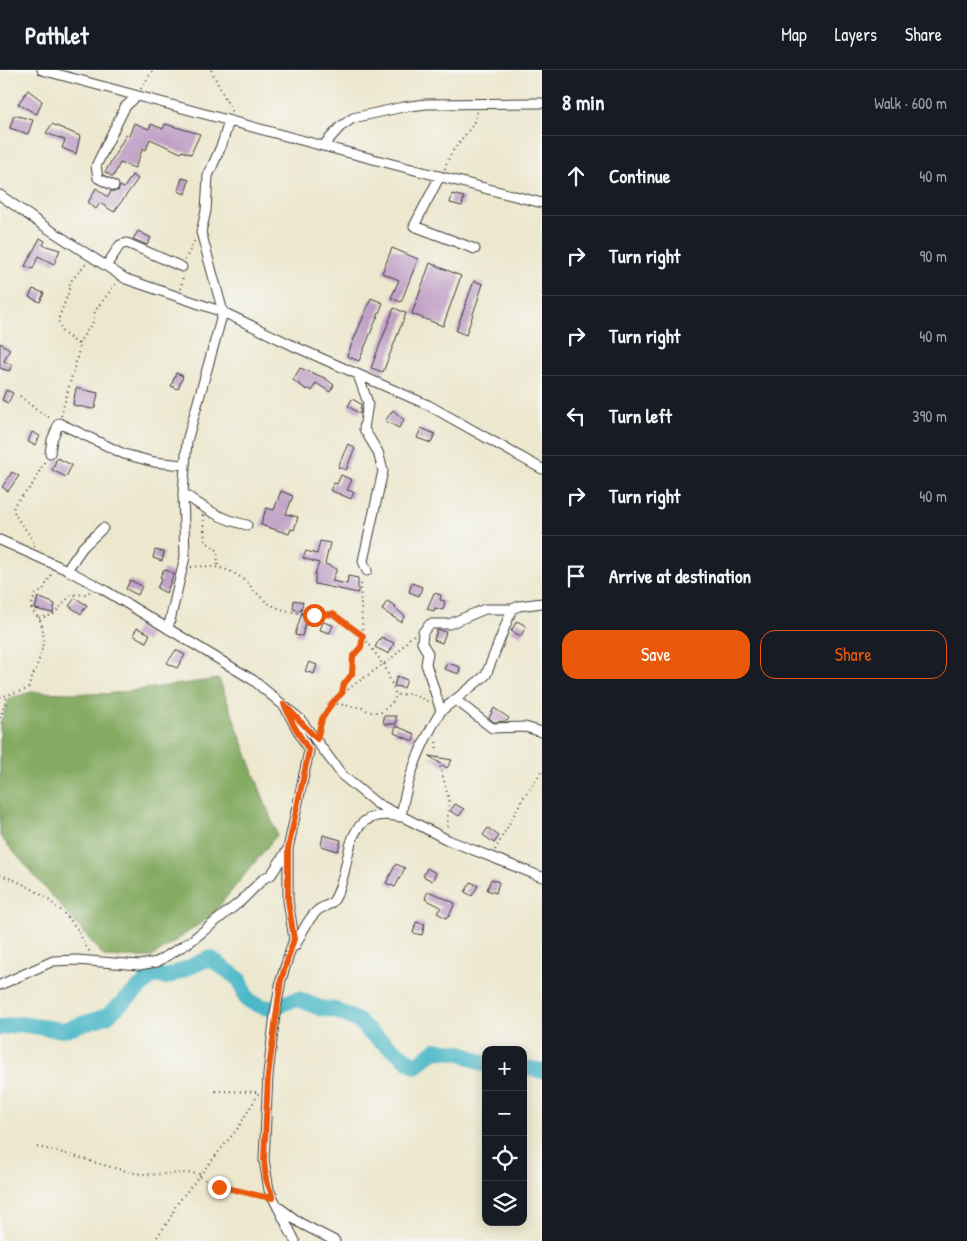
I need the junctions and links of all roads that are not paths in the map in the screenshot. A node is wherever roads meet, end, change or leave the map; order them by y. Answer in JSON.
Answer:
{"nodes":[{"id":1,"x":42,"y":70,"type":"edge"},
{"id":2,"x":137,"y":96,"type":"junction"},
{"id":3,"x":542,"y":103,"type":"edge"},
{"id":4,"x":231,"y":122,"type":"junction"},
{"id":5,"x":323,"y":146,"type":"junction"},
{"id":6,"x":440,"y":176,"type":"junction"},
{"id":7,"x":114,"y":186,"type":"dead end"},
{"id":8,"x":0,"y":195,"type":"edge"},
{"id":9,"x":542,"y":203,"type":"edge"},
{"id":10,"x":476,"y":249,"type":"dead end"},
{"id":11,"x":106,"y":266,"type":"junction"},
{"id":12,"x":182,"y":267,"type":"dead end"},
{"id":13,"x":223,"y":312,"type":"junction"},
{"id":14,"x":358,"y":374,"type":"junction"},
{"id":15,"x":50,"y":453,"type":"road end"},
{"id":16,"x":183,"y":465,"type":"junction"},
{"id":17,"x":542,"y":469,"type":"edge"},
{"id":18,"x":183,"y":493,"type":"junction"},
{"id":19,"x":246,"y":525,"type":"dead end"},
{"id":20,"x":103,"y":528,"type":"dead end"},
{"id":21,"x":0,"y":540,"type":"edge"},
{"id":22,"x":67,"y":570,"type":"junction"},
{"id":23,"x":368,"y":571,"type":"road end"},
{"id":24,"x":542,"y":603,"type":"edge"},
{"id":25,"x":512,"y":609,"type":"junction"},
{"id":26,"x":168,"y":629,"type":"junction"},
{"id":27,"x":456,"y":700,"type":"junction"},
{"id":28,"x":284,"y":704,"type":"junction"},
{"id":29,"x":441,"y":711,"type":"junction"},
{"id":30,"x":542,"y":732,"type":"edge"},
{"id":31,"x":401,"y":816,"type":"junction"},
{"id":32,"x":288,"y":849,"type":"junction"},
{"id":33,"x":271,"y":875,"type":"junction"},
{"id":34,"x":542,"y":877,"type":"edge"},
{"id":35,"x":288,"y":886,"type":"junction"},
{"id":36,"x":291,"y":953,"type":"junction"},
{"id":37,"x":0,"y":985,"type":"edge"},
{"id":38,"x":274,"y":1201,"type":"junction"},
{"id":39,"x":295,"y":1241,"type":"edge"},
{"id":40,"x":335,"y":1241,"type":"edge"}],
"edges":[{"from":1,"to":2,"type":"street"},
{"from":2,"to":4,"type":"street"},
{"from":2,"to":7,"type":"street"},
{"from":3,"to":5,"type":"street"},
{"from":4,"to":5,"type":"street"},
{"from":4,"to":13,"type":"street"},
{"from":5,"to":6,"type":"street"},
{"from":6,"to":9,"type":"street"},
{"from":6,"to":10,"type":"street"},
{"from":8,"to":11,"type":"street"},
{"from":11,"to":12,"type":"street"},
{"from":11,"to":13,"type":"street"},
{"from":13,"to":14,"type":"street"},
{"from":13,"to":16,"type":"street"},
{"from":14,"to":17,"type":"street"},
{"from":14,"to":23,"type":"street"},
{"from":15,"to":16,"type":"street"},
{"from":16,"to":18,"type":"street"},
{"from":18,"to":19,"type":"street"},
{"from":18,"to":26,"type":"street"},
{"from":20,"to":22,"type":"street"},
{"from":21,"to":22,"type":"street"},
{"from":22,"to":26,"type":"street"},
{"from":24,"to":25,"type":"street"},
{"from":25,"to":27,"type":"street"},
{"from":25,"to":29,"type":"street"},
{"from":26,"to":28,"type":"street"},
{"from":27,"to":29,"type":"street"},
{"from":27,"to":30,"type":"street"},
{"from":28,"to":31,"type":"street"},
{"from":28,"to":32,"type":"street"},
{"from":29,"to":31,"type":"street"},
{"from":31,"to":34,"type":"street"},
{"from":31,"to":36,"type":"street"},
{"from":32,"to":33,"type":"street"},
{"from":32,"to":35,"type":"street"},
{"from":33,"to":35,"type":"street"},
{"from":33,"to":37,"type":"street"},
{"from":35,"to":36,"type":"street"},
{"from":36,"to":38,"type":"street"},
{"from":38,"to":39,"type":"street"},
{"from":38,"to":40,"type":"street"}]}
